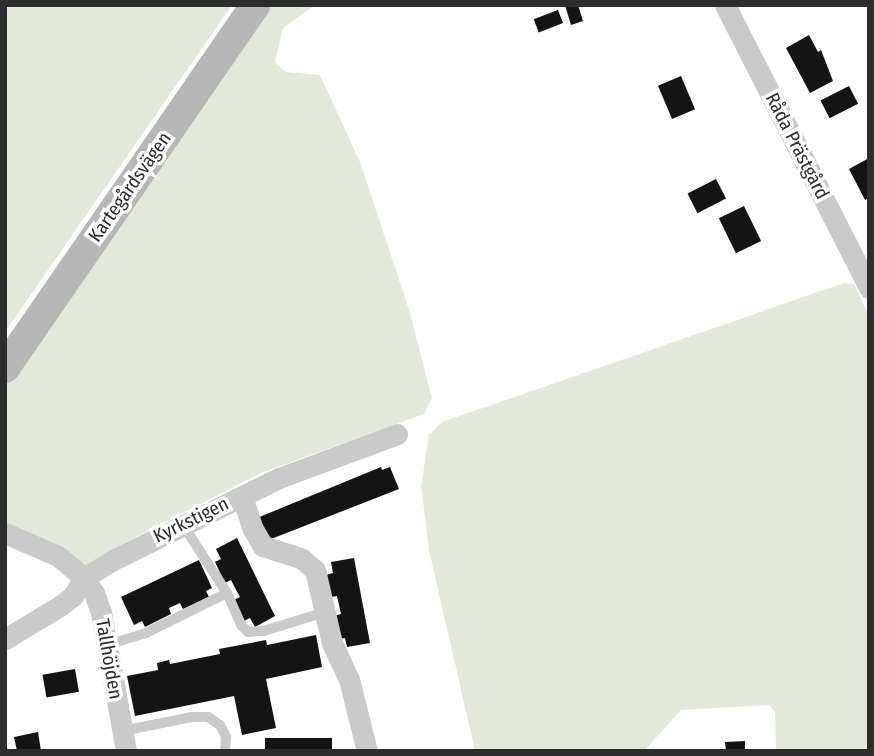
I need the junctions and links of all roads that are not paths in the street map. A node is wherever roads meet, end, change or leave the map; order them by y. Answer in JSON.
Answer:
{"nodes":[{"id":1,"x":256,"y":5,"type":"edge"},
{"id":2,"x":725,"y":5,"type":"edge"},
{"id":3,"x":869,"y":288,"type":"edge"},
{"id":4,"x":5,"y":368,"type":"edge"},
{"id":5,"x":397,"y":434,"type":"dead end"},
{"id":6,"x":242,"y":496,"type":"junction"},
{"id":7,"x":183,"y":524,"type":"junction"},
{"id":8,"x":5,"y":533,"type":"edge"},
{"id":9,"x":84,"y":578,"type":"junction"},
{"id":10,"x":227,"y":593,"type":"junction"},
{"id":11,"x":325,"y":612,"type":"junction"},
{"id":12,"x":5,"y":639,"type":"edge"},
{"id":13,"x":107,"y":645,"type":"junction"},
{"id":14,"x":124,"y":741,"type":"edge"},
{"id":15,"x":225,"y":751,"type":"edge"},
{"id":16,"x":367,"y":751,"type":"edge"}],
"edges":[{"from":1,"to":4,"type":"street","name":"Kartegårdsvägen"},
{"from":2,"to":3,"type":"street","name":"Råda Prästgård"},
{"from":5,"to":6,"type":"street","name":"Kyrkstigen"},
{"from":6,"to":7,"type":"street","name":"Kyrkstigen"},
{"from":6,"to":11,"type":"street"},
{"from":7,"to":9,"type":"street","name":"Kyrkstigen"},
{"from":7,"to":10,"type":"lane"},
{"from":8,"to":9,"type":"street","name":"Tallhöjden"},
{"from":9,"to":12,"type":"street","name":"Kyrkstigen"},
{"from":9,"to":13,"type":"street","name":"Tallhöjden"},
{"from":10,"to":11,"type":"lane"},
{"from":10,"to":13,"type":"lane"},
{"from":11,"to":16,"type":"street"},
{"from":13,"to":14,"type":"street","name":"Tallhöjden"},
{"from":14,"to":15,"type":"lane"}]}
